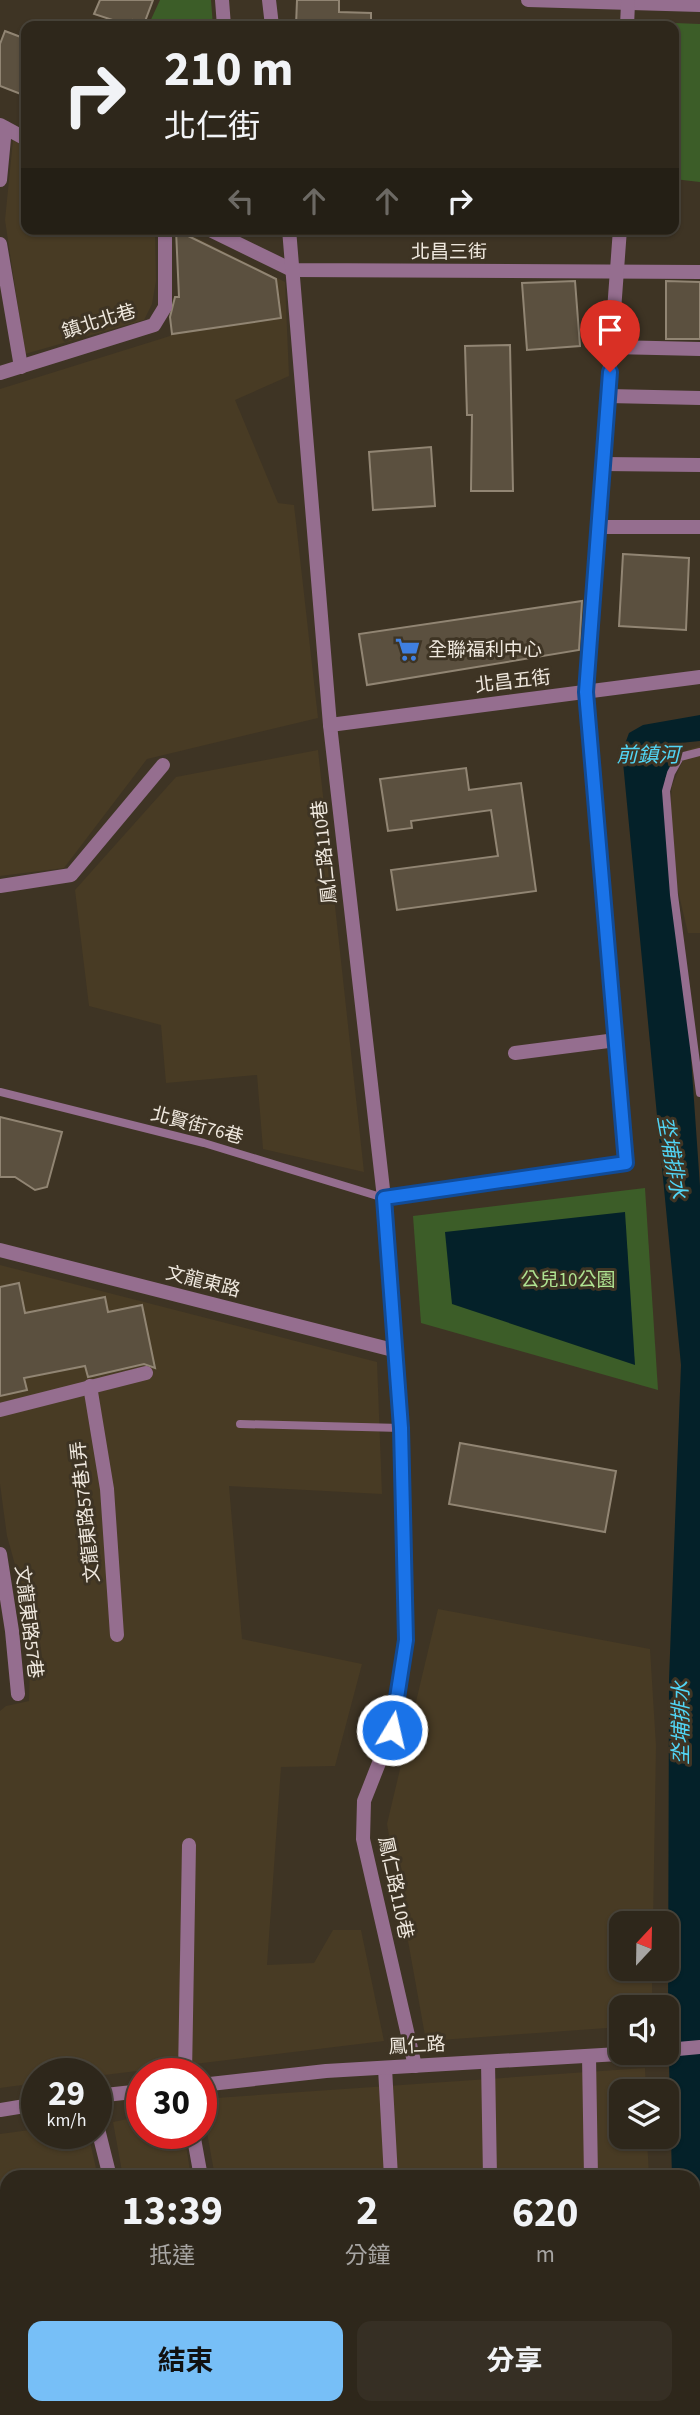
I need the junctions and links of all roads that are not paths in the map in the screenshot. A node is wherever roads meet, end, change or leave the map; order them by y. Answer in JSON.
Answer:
{"nodes":[{"id":1,"x":222,"y":0,"type":"edge"},
{"id":2,"x":269,"y":0,"type":"edge"},
{"id":3,"x":528,"y":0,"type":"edge"},
{"id":4,"x":628,"y":3,"type":"junction"},
{"id":5,"x":700,"y":5,"type":"edge"},
{"id":6,"x":224,"y":21,"type":"edge"},
{"id":7,"x":271,"y":21,"type":"edge"},
{"id":8,"x":627,"y":21,"type":"edge"},
{"id":9,"x":2,"y":126,"type":"edge"},
{"id":10,"x":21,"y":136,"type":"edge"},
{"id":11,"x":0,"y":180,"type":"edge"},
{"id":12,"x":165,"y":235,"type":"edge"},
{"id":13,"x":221,"y":235,"type":"edge"},
{"id":14,"x":243,"y":235,"type":"edge"},
{"id":15,"x":289,"y":235,"type":"edge"},
{"id":16,"x":620,"y":235,"type":"edge"},
{"id":17,"x":0,"y":244,"type":"edge"},
{"id":18,"x":244,"y":246,"type":"junction"},
{"id":19,"x":292,"y":270,"type":"junction"},
{"id":20,"x":618,"y":272,"type":"junction"},
{"id":21,"x":700,"y":272,"type":"edge"},
{"id":22,"x":612,"y":347,"type":"junction"},
{"id":23,"x":700,"y":349,"type":"edge"},
{"id":24,"x":21,"y":367,"type":"junction"},
{"id":25,"x":0,"y":373,"type":"edge"},
{"id":26,"x":608,"y":396,"type":"junction"},
{"id":27,"x":700,"y":398,"type":"edge"},
{"id":28,"x":602,"y":464,"type":"junction"},
{"id":29,"x":700,"y":465,"type":"edge"},
{"id":30,"x":597,"y":527,"type":"junction"},
{"id":31,"x":700,"y":527,"type":"edge"},
{"id":32,"x":700,"y":677,"type":"edge"},
{"id":33,"x":586,"y":692,"type":"junction"},
{"id":34,"x":330,"y":725,"type":"junction"},
{"id":35,"x":700,"y":752,"type":"edge"},
{"id":36,"x":163,"y":765,"type":"dead end"},
{"id":37,"x":0,"y":886,"type":"edge"},
{"id":38,"x":616,"y":1040,"type":"junction"},
{"id":39,"x":515,"y":1052,"type":"dead end"},
{"id":40,"x":0,"y":1092,"type":"edge"},
{"id":41,"x":700,"y":1093,"type":"edge"},
{"id":42,"x":384,"y":1198,"type":"junction"},
{"id":43,"x":0,"y":1250,"type":"edge"},
{"id":44,"x":397,"y":1351,"type":"junction"},
{"id":45,"x":146,"y":1373,"type":"dead end"},
{"id":46,"x":90,"y":1386,"type":"junction"},
{"id":47,"x":0,"y":1410,"type":"edge"},
{"id":48,"x":240,"y":1424,"type":"dead end"},
{"id":49,"x":401,"y":1428,"type":"junction"},
{"id":50,"x":0,"y":1554,"type":"edge"},
{"id":51,"x":117,"y":1635,"type":"dead end"},
{"id":52,"x":18,"y":1694,"type":"dead end"},
{"id":53,"x":189,"y":1845,"type":"dead end"},
{"id":54,"x":699,"y":2047,"type":"edge"},
{"id":55,"x":679,"y":2049,"type":"edge"},
{"id":56,"x":609,"y":2055,"type":"edge"},
{"id":57,"x":589,"y":2056,"type":"junction"},
{"id":58,"x":185,"y":2058,"type":"edge"},
{"id":59,"x":488,"y":2062,"type":"junction"},
{"id":60,"x":415,"y":2066,"type":"junction"},
{"id":61,"x":385,"y":2068,"type":"junction"},
{"id":62,"x":217,"y":2084,"type":"edge"},
{"id":63,"x":21,"y":2107,"type":"edge"},
{"id":64,"x":0,"y":2110,"type":"edge"},
{"id":65,"x":103,"y":2149,"type":"edge"},
{"id":66,"x":196,"y":2149,"type":"edge"},
{"id":67,"x":108,"y":2170,"type":"edge"},
{"id":68,"x":200,"y":2170,"type":"edge"},
{"id":69,"x":391,"y":2170,"type":"edge"},
{"id":70,"x":490,"y":2170,"type":"edge"},
{"id":71,"x":591,"y":2170,"type":"edge"}],
"edges":[{"from":1,"to":6,"type":"street"},
{"from":2,"to":7,"type":"street"},
{"from":3,"to":4,"type":"street"},
{"from":4,"to":5,"type":"street"},
{"from":4,"to":8,"type":"street"},
{"from":9,"to":10,"type":"street"},
{"from":9,"to":11,"type":"street"},
{"from":12,"to":24,"type":"street","name":"鎮北北巷"},
{"from":13,"to":18,"type":"street","name":"北昌三街"},
{"from":14,"to":18,"type":"street"},
{"from":15,"to":19,"type":"street","name":"鳳仁路110巷"},
{"from":16,"to":20,"type":"street"},
{"from":17,"to":24,"type":"street"},
{"from":18,"to":19,"type":"street","name":"北昌三街"},
{"from":19,"to":20,"type":"street","name":"北昌三街"},
{"from":19,"to":34,"type":"street","name":"鳳仁路110巷"},
{"from":20,"to":21,"type":"street","name":"北昌三街"},
{"from":20,"to":22,"type":"street"},
{"from":22,"to":23,"type":"street"},
{"from":22,"to":26,"type":"street"},
{"from":24,"to":25,"type":"street","name":"鎮北北巷"},
{"from":26,"to":27,"type":"street"},
{"from":26,"to":28,"type":"street"},
{"from":28,"to":29,"type":"street"},
{"from":28,"to":30,"type":"street"},
{"from":30,"to":31,"type":"street"},
{"from":30,"to":33,"type":"street"},
{"from":32,"to":33,"type":"street","name":"北昌五街"},
{"from":33,"to":34,"type":"street","name":"北昌五街"},
{"from":33,"to":38,"type":"street"},
{"from":34,"to":42,"type":"street","name":"鳳仁路110巷"},
{"from":35,"to":41,"type":"lane"},
{"from":36,"to":37,"type":"street"},
{"from":38,"to":39,"type":"street"},
{"from":38,"to":42,"type":"street"},
{"from":40,"to":42,"type":"lane","name":"北賢街76巷"},
{"from":42,"to":44,"type":"street","name":"鳳仁路110巷"},
{"from":43,"to":44,"type":"street","name":"文龍東路"},
{"from":44,"to":49,"type":"street","name":"鳳仁路110巷"},
{"from":45,"to":46,"type":"street"},
{"from":46,"to":47,"type":"street"},
{"from":46,"to":51,"type":"street","name":"文龍東路57巷1弄"},
{"from":48,"to":49,"type":"lane"},
{"from":49,"to":60,"type":"street","name":"鳳仁路110巷"},
{"from":50,"to":52,"type":"street","name":"文龍東路57巷"},
{"from":53,"to":58,"type":"street"},
{"from":54,"to":55,"type":"street"},
{"from":56,"to":57,"type":"street","name":"鳳仁路"},
{"from":57,"to":59,"type":"street","name":"鳳仁路"},
{"from":57,"to":71,"type":"street"},
{"from":59,"to":60,"type":"street","name":"鳳仁路"},
{"from":59,"to":70,"type":"street"},
{"from":60,"to":61,"type":"street","name":"鳳仁路"},
{"from":61,"to":62,"type":"street","name":"鳳仁路"},
{"from":61,"to":69,"type":"street"},
{"from":63,"to":64,"type":"street"},
{"from":65,"to":67,"type":"street"},
{"from":66,"to":68,"type":"street"}]}
